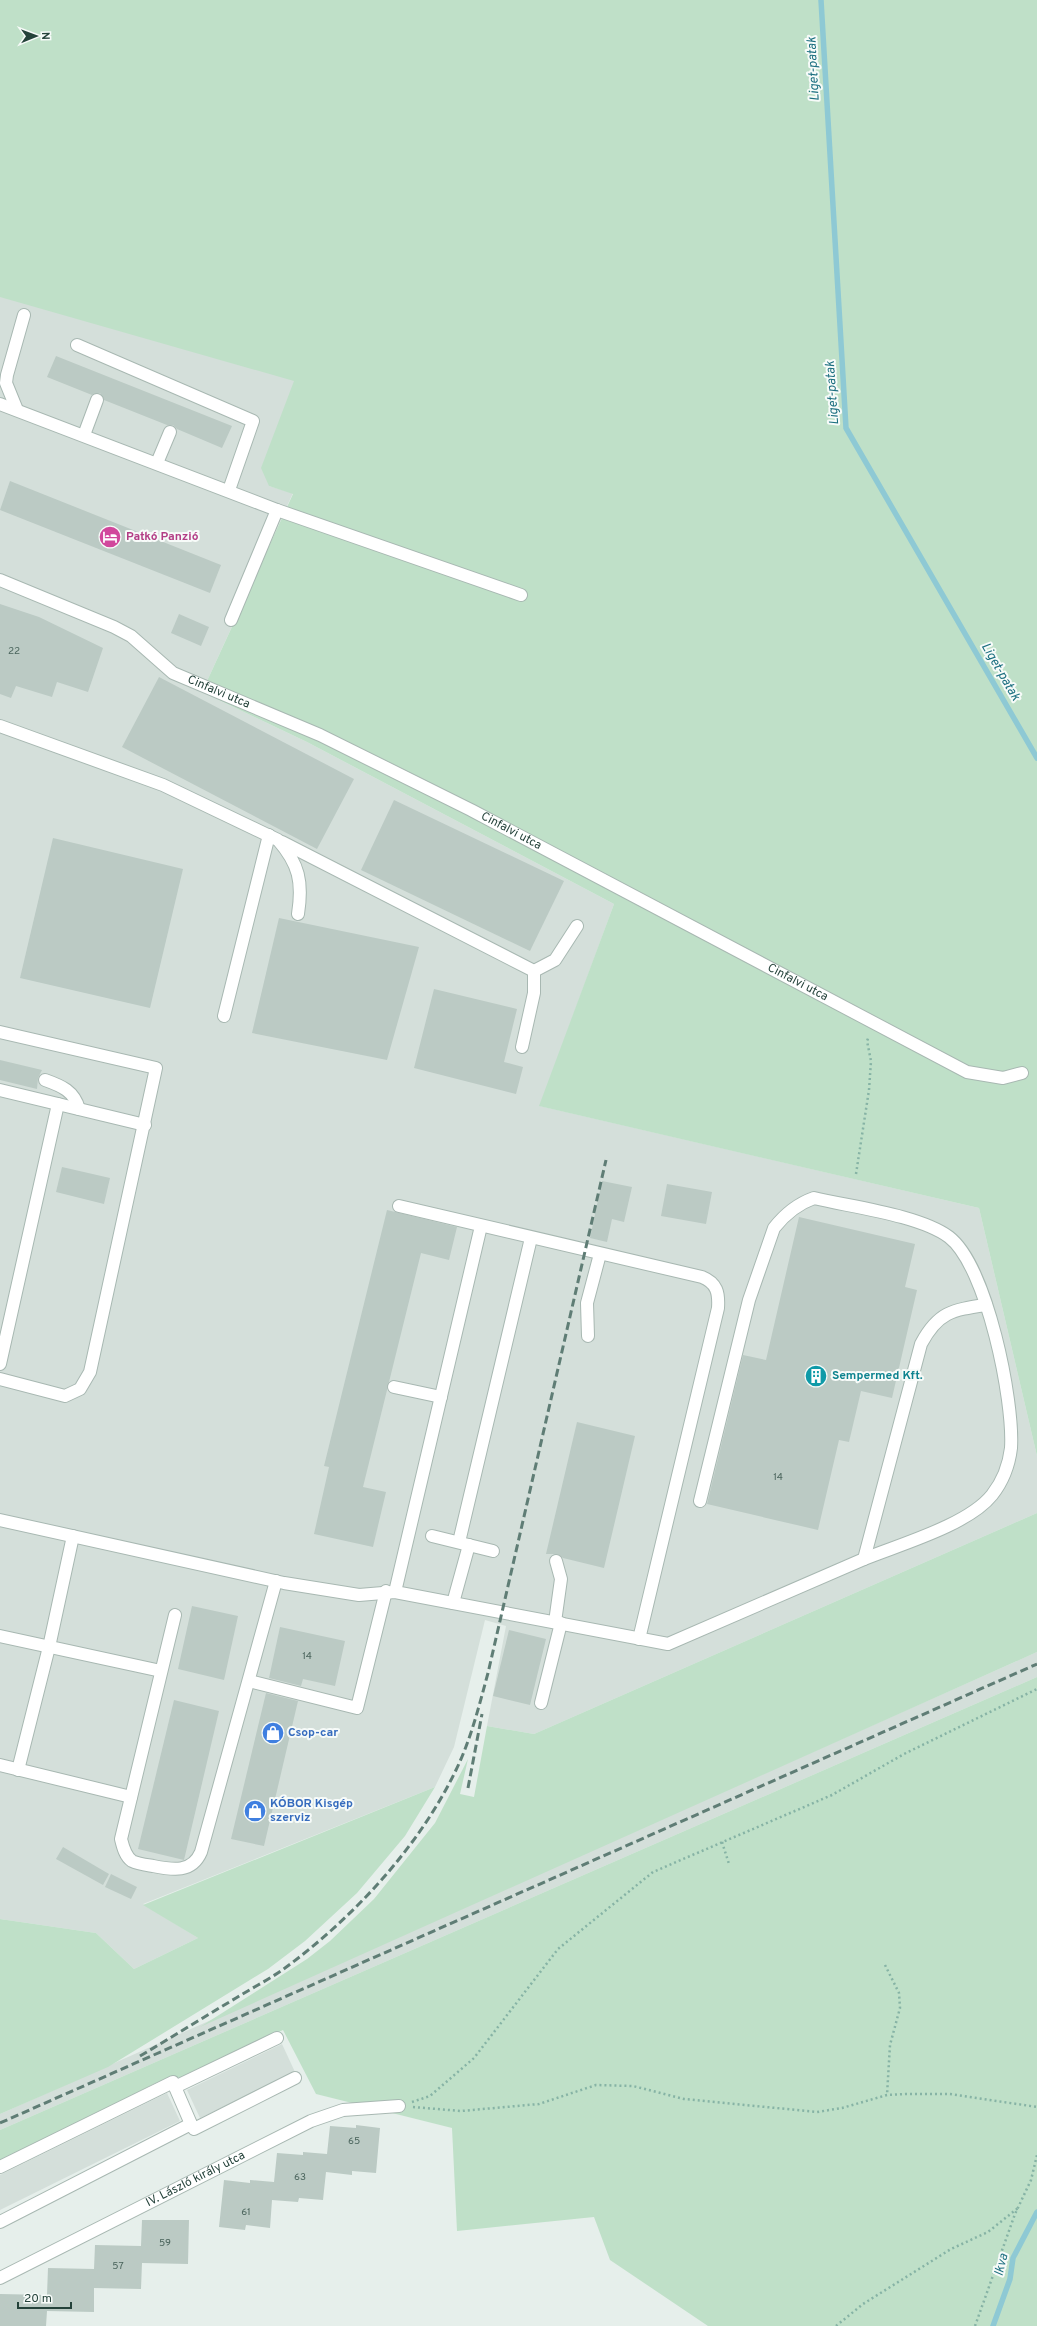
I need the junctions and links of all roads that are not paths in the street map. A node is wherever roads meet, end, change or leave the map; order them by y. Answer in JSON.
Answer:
{"nodes":[{"id":1,"x":24,"y":315,"type":"dead end"},
{"id":2,"x":77,"y":345,"type":"dead end"},
{"id":3,"x":97,"y":400,"type":"dead end"},
{"id":4,"x":0,"y":404,"type":"edge"},
{"id":5,"x":17,"y":410,"type":"junction"},
{"id":6,"x":170,"y":432,"type":"dead end"},
{"id":7,"x":84,"y":435,"type":"junction"},
{"id":8,"x":157,"y":463,"type":"junction"},
{"id":9,"x":229,"y":490,"type":"junction"},
{"id":10,"x":277,"y":510,"type":"junction"},
{"id":11,"x":0,"y":580,"type":"edge"},
{"id":12,"x":521,"y":595,"type":"dead end"},
{"id":13,"x":231,"y":620,"type":"dead end"},
{"id":14,"x":0,"y":726,"type":"edge"},
{"id":15,"x":273,"y":837,"type":"junction"},
{"id":16,"x":298,"y":914,"type":"dead end"},
{"id":17,"x":577,"y":926,"type":"dead end"},
{"id":18,"x":534,"y":971,"type":"junction"},
{"id":19,"x":224,"y":1016,"type":"dead end"},
{"id":20,"x":0,"y":1032,"type":"edge"},
{"id":21,"x":522,"y":1047,"type":"dead end"},
{"id":22,"x":1022,"y":1073,"type":"dead end"},
{"id":23,"x":45,"y":1080,"type":"dead end"},
{"id":24,"x":0,"y":1090,"type":"edge"},
{"id":25,"x":58,"y":1104,"type":"junction"},
{"id":26,"x":79,"y":1109,"type":"junction"},
{"id":27,"x":145,"y":1125,"type":"junction"},
{"id":28,"x":399,"y":1206,"type":"dead end"},
{"id":29,"x":481,"y":1226,"type":"junction"},
{"id":30,"x":531,"y":1238,"type":"junction"},
{"id":31,"x":600,"y":1254,"type":"junction"},
{"id":32,"x":986,"y":1305,"type":"junction"},
{"id":33,"x":588,"y":1336,"type":"dead end"},
{"id":34,"x":0,"y":1364,"type":"edge"},
{"id":35,"x":0,"y":1379,"type":"edge"},
{"id":36,"x":394,"y":1387,"type":"dead end"},
{"id":37,"x":441,"y":1397,"type":"junction"},
{"id":38,"x":700,"y":1502,"type":"dead end"},
{"id":39,"x":0,"y":1520,"type":"edge"},
{"id":40,"x":73,"y":1536,"type":"junction"},
{"id":41,"x":432,"y":1536,"type":"dead end"},
{"id":42,"x":464,"y":1544,"type":"junction"},
{"id":43,"x":493,"y":1551,"type":"dead end"},
{"id":44,"x":864,"y":1559,"type":"junction"},
{"id":45,"x":556,"y":1561,"type":"dead end"},
{"id":46,"x":276,"y":1581,"type":"junction"},
{"id":47,"x":391,"y":1592,"type":"junction"},
{"id":48,"x":453,"y":1603,"type":"junction"},
{"id":49,"x":175,"y":1615,"type":"dead end"},
{"id":50,"x":558,"y":1623,"type":"junction"},
{"id":51,"x":0,"y":1636,"type":"edge"},
{"id":52,"x":639,"y":1639,"type":"junction"},
{"id":53,"x":50,"y":1647,"type":"junction"},
{"id":54,"x":161,"y":1671,"type":"junction"},
{"id":55,"x":249,"y":1681,"type":"junction"},
{"id":56,"x":541,"y":1703,"type":"dead end"},
{"id":57,"x":0,"y":1765,"type":"edge"},
{"id":58,"x":18,"y":1770,"type":"junction"},
{"id":59,"x":131,"y":1797,"type":"junction"},
{"id":60,"x":277,"y":2038,"type":"dead end"},
{"id":61,"x":295,"y":2078,"type":"dead end"},
{"id":62,"x":175,"y":2087,"type":"junction"},
{"id":63,"x":399,"y":2106,"type":"road end"},
{"id":64,"x":191,"y":2124,"type":"junction"},
{"id":65,"x":0,"y":2167,"type":"edge"},
{"id":66,"x":0,"y":2222,"type":"edge"},
{"id":67,"x":0,"y":2278,"type":"edge"}],
"edges":[{"from":1,"to":5,"type":"street"},
{"from":2,"to":9,"type":"street"},
{"from":3,"to":7,"type":"street"},
{"from":4,"to":5,"type":"street"},
{"from":5,"to":7,"type":"street"},
{"from":6,"to":8,"type":"street"},
{"from":7,"to":8,"type":"street"},
{"from":8,"to":9,"type":"street"},
{"from":9,"to":10,"type":"street"},
{"from":10,"to":12,"type":"street"},
{"from":10,"to":13,"type":"street"},
{"from":11,"to":22,"type":"street","name":"Cinfalvi utca"},
{"from":14,"to":15,"type":"street"},
{"from":15,"to":16,"type":"street"},
{"from":15,"to":18,"type":"street"},
{"from":15,"to":19,"type":"street"},
{"from":17,"to":18,"type":"street"},
{"from":18,"to":21,"type":"street"},
{"from":20,"to":27,"type":"street"},
{"from":23,"to":26,"type":"street"},
{"from":24,"to":25,"type":"street"},
{"from":25,"to":26,"type":"street"},
{"from":25,"to":34,"type":"street"},
{"from":26,"to":27,"type":"street"},
{"from":27,"to":35,"type":"street"},
{"from":28,"to":29,"type":"street"},
{"from":29,"to":30,"type":"street"},
{"from":29,"to":37,"type":"street"},
{"from":30,"to":31,"type":"street"},
{"from":30,"to":42,"type":"street"},
{"from":31,"to":33,"type":"street"},
{"from":31,"to":52,"type":"street"},
{"from":32,"to":38,"type":"street"},
{"from":32,"to":44,"type":"street"},
{"from":32,"to":44,"type":"street"},
{"from":36,"to":37,"type":"street"},
{"from":37,"to":47,"type":"street"},
{"from":39,"to":40,"type":"street"},
{"from":40,"to":46,"type":"street"},
{"from":40,"to":53,"type":"street"},
{"from":41,"to":42,"type":"street"},
{"from":42,"to":43,"type":"street"},
{"from":42,"to":48,"type":"street"},
{"from":44,"to":52,"type":"street"},
{"from":45,"to":50,"type":"street"},
{"from":46,"to":47,"type":"street"},
{"from":46,"to":55,"type":"street"},
{"from":47,"to":48,"type":"street"},
{"from":47,"to":55,"type":"street"},
{"from":48,"to":50,"type":"street"},
{"from":49,"to":54,"type":"street"},
{"from":50,"to":52,"type":"street"},
{"from":50,"to":56,"type":"street"},
{"from":51,"to":53,"type":"street"},
{"from":53,"to":54,"type":"street"},
{"from":53,"to":58,"type":"street"},
{"from":54,"to":59,"type":"street"},
{"from":55,"to":59,"type":"street"},
{"from":57,"to":58,"type":"street"},
{"from":58,"to":59,"type":"street"},
{"from":60,"to":62,"type":"street"},
{"from":61,"to":64,"type":"street"},
{"from":62,"to":64,"type":"street"},
{"from":62,"to":65,"type":"street"},
{"from":63,"to":67,"type":"street","name":"IV. László király utca"},
{"from":64,"to":66,"type":"street"}]}
